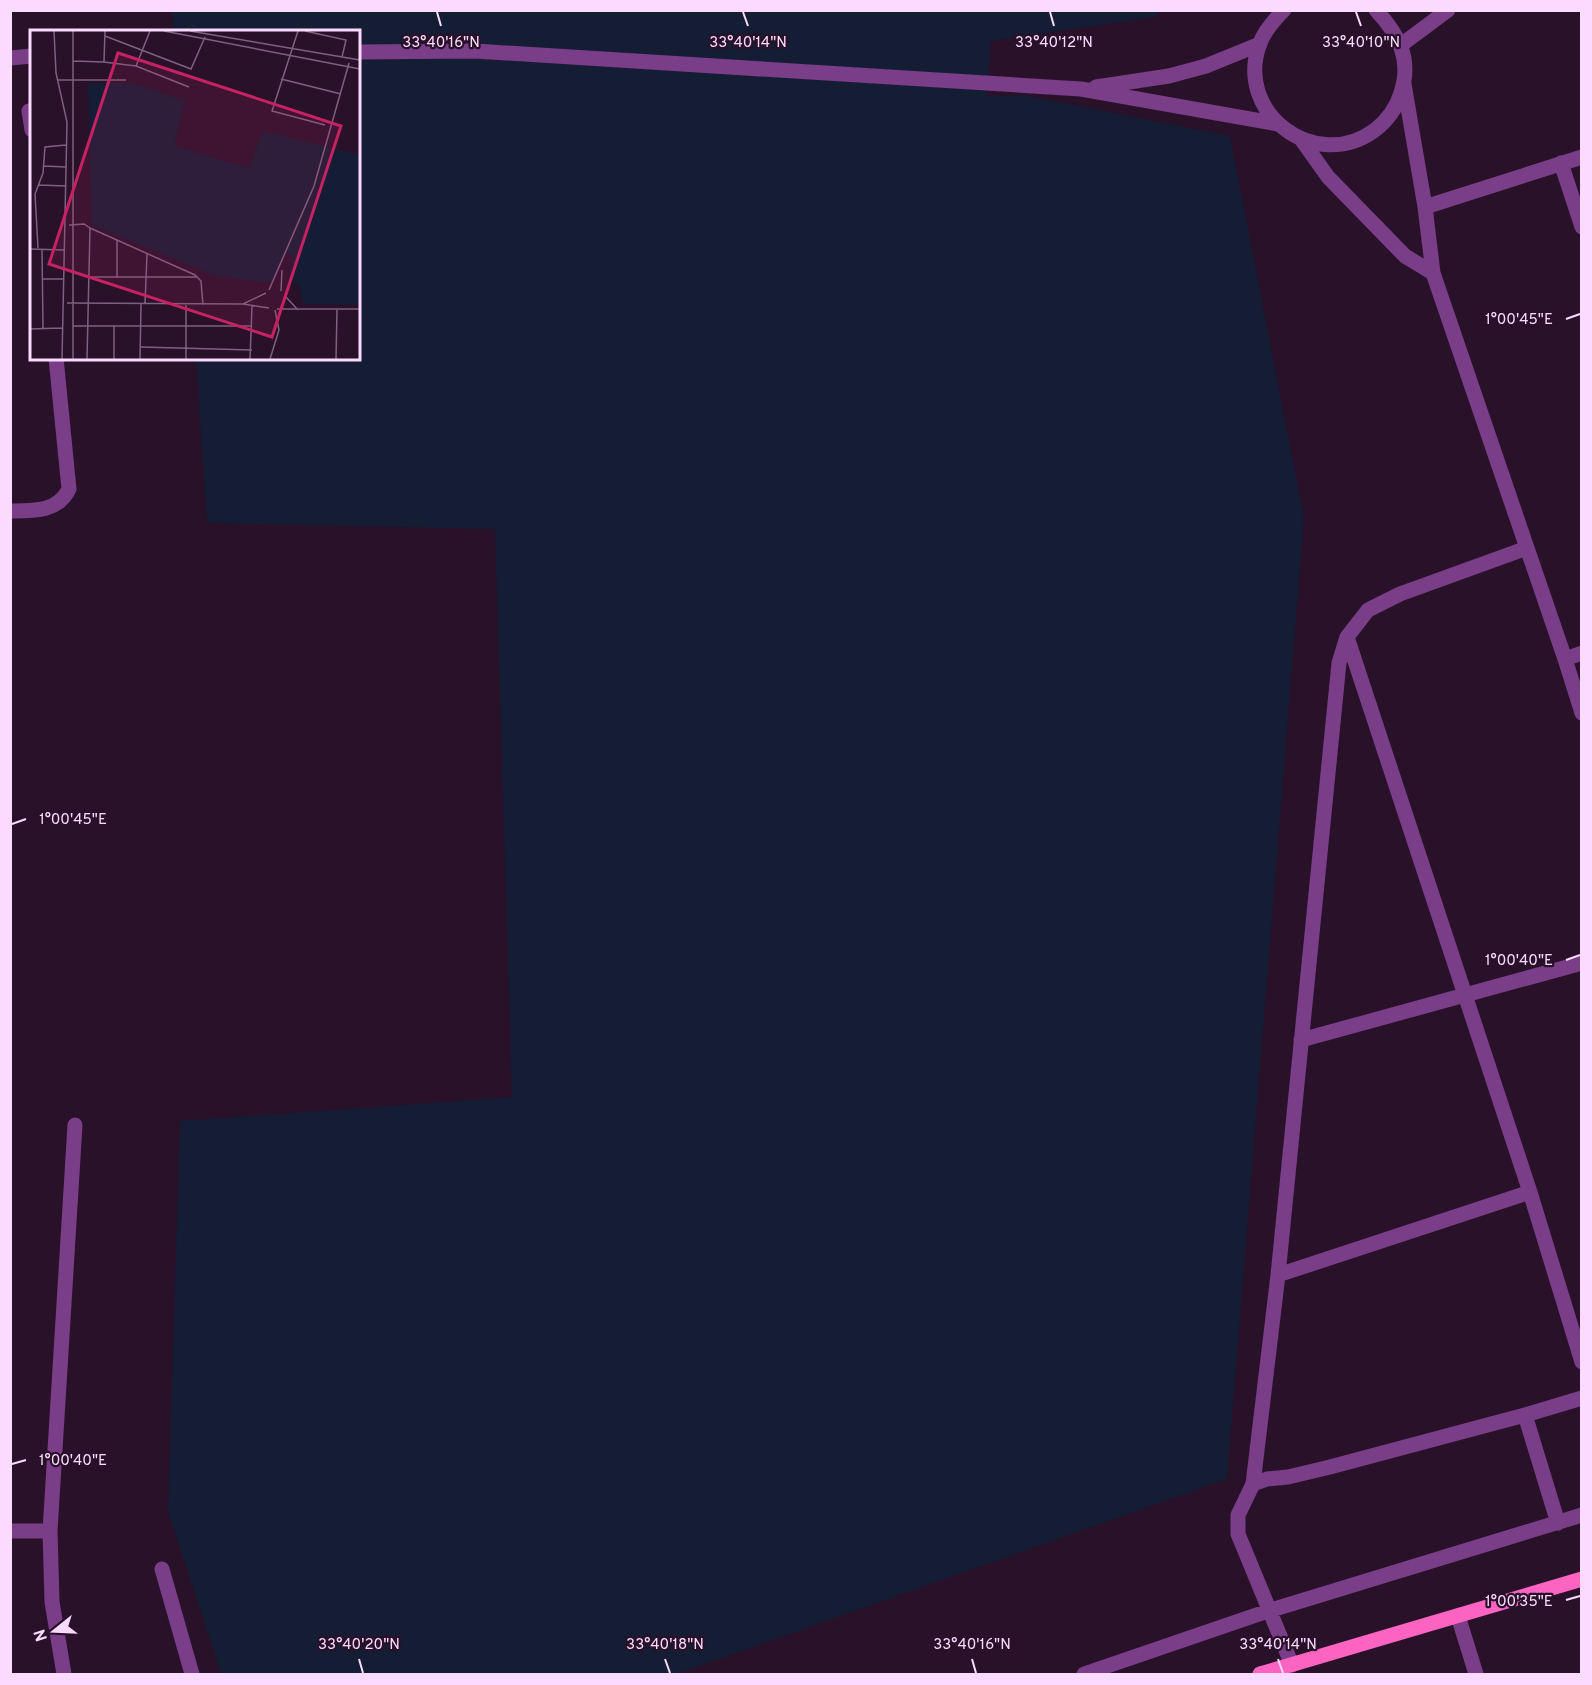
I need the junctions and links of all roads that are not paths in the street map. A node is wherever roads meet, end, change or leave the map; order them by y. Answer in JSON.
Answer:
{"nodes":[{"id":1,"x":1284,"y":10,"type":"edge"},
{"id":2,"x":1376,"y":10,"type":"edge"},
{"id":3,"x":1387,"y":10,"type":"edge"},
{"id":4,"x":1448,"y":10,"type":"edge"},
{"id":5,"x":1392,"y":28,"type":"junction"},
{"id":6,"x":1260,"y":44,"type":"junction"},
{"id":7,"x":1401,"y":45,"type":"junction"},
{"id":8,"x":360,"y":52,"type":"edge"},
{"id":9,"x":10,"y":57,"type":"edge"},
{"id":10,"x":30,"y":57,"type":"edge"},
{"id":11,"x":1404,"y":84,"type":"junction"},
{"id":12,"x":1081,"y":89,"type":"junction"},
{"id":13,"x":1278,"y":124,"type":"junction"},
{"id":14,"x":1300,"y":139,"type":"junction"},
{"id":15,"x":1581,"y":157,"type":"edge"},
{"id":16,"x":1561,"y":164,"type":"junction"},
{"id":17,"x":1425,"y":207,"type":"junction"},
{"id":18,"x":1581,"y":227,"type":"edge"},
{"id":19,"x":1433,"y":273,"type":"junction"},
{"id":20,"x":56,"y":360,"type":"edge"},
{"id":21,"x":10,"y":511,"type":"edge"},
{"id":22,"x":1527,"y":548,"type":"junction"},
{"id":23,"x":1347,"y":637,"type":"junction"},
{"id":24,"x":1581,"y":653,"type":"edge"},
{"id":25,"x":1565,"y":659,"type":"junction"},
{"id":26,"x":1581,"y":713,"type":"edge"},
{"id":27,"x":1581,"y":963,"type":"edge"},
{"id":28,"x":1466,"y":996,"type":"junction"},
{"id":29,"x":1301,"y":1040,"type":"junction"},
{"id":30,"x":75,"y":1125,"type":"dead end"},
{"id":31,"x":1530,"y":1192,"type":"junction"},
{"id":32,"x":1278,"y":1275,"type":"junction"},
{"id":33,"x":1581,"y":1362,"type":"edge"},
{"id":34,"x":1581,"y":1398,"type":"edge"},
{"id":35,"x":1525,"y":1415,"type":"junction"},
{"id":36,"x":1253,"y":1484,"type":"junction"},
{"id":37,"x":1581,"y":1517,"type":"edge"},
{"id":38,"x":1558,"y":1523,"type":"junction"},
{"id":39,"x":10,"y":1531,"type":"edge"},
{"id":40,"x":50,"y":1531,"type":"junction"},
{"id":41,"x":162,"y":1569,"type":"dead end"},
{"id":42,"x":1581,"y":1579,"type":"edge"},
{"id":43,"x":1268,"y":1611,"type":"junction"},
{"id":44,"x":1458,"y":1616,"type":"junction"},
{"id":45,"x":1292,"y":1665,"type":"junction"},
{"id":46,"x":64,"y":1674,"type":"edge"},
{"id":47,"x":192,"y":1674,"type":"edge"},
{"id":48,"x":1084,"y":1674,"type":"edge"},
{"id":49,"x":1260,"y":1674,"type":"edge"},
{"id":50,"x":1476,"y":1674,"type":"edge"}],
"edges":[{"from":1,"to":6,"type":"street"},
{"from":2,"to":5,"type":"street"},
{"from":3,"to":5,"type":"street"},
{"from":4,"to":7,"type":"street"},
{"from":5,"to":7,"type":"street"},
{"from":6,"to":12,"type":"street"},
{"from":6,"to":13,"type":"street"},
{"from":7,"to":11,"type":"street"},
{"from":8,"to":12,"type":"street"},
{"from":9,"to":10,"type":"street"},
{"from":11,"to":14,"type":"street"},
{"from":11,"to":17,"type":"street"},
{"from":12,"to":13,"type":"street"},
{"from":13,"to":14,"type":"street"},
{"from":14,"to":19,"type":"street"},
{"from":15,"to":16,"type":"street"},
{"from":16,"to":17,"type":"street"},
{"from":16,"to":18,"type":"street"},
{"from":17,"to":19,"type":"street"},
{"from":19,"to":22,"type":"street"},
{"from":20,"to":21,"type":"street"},
{"from":22,"to":23,"type":"street"},
{"from":22,"to":25,"type":"street"},
{"from":23,"to":28,"type":"street"},
{"from":23,"to":29,"type":"street"},
{"from":24,"to":25,"type":"street"},
{"from":25,"to":26,"type":"street"},
{"from":27,"to":28,"type":"street"},
{"from":28,"to":29,"type":"street"},
{"from":28,"to":31,"type":"street"},
{"from":29,"to":32,"type":"street"},
{"from":30,"to":40,"type":"street"},
{"from":31,"to":32,"type":"street"},
{"from":31,"to":33,"type":"street"},
{"from":32,"to":36,"type":"street"},
{"from":34,"to":35,"type":"street"},
{"from":35,"to":36,"type":"street"},
{"from":35,"to":38,"type":"street"},
{"from":36,"to":43,"type":"street"},
{"from":37,"to":38,"type":"street"},
{"from":38,"to":43,"type":"street"},
{"from":39,"to":40,"type":"street"},
{"from":40,"to":46,"type":"street"},
{"from":41,"to":47,"type":"street"},
{"from":42,"to":44,"type":"main road"},
{"from":43,"to":45,"type":"street"},
{"from":43,"to":48,"type":"street"},
{"from":44,"to":45,"type":"main road"},
{"from":44,"to":50,"type":"street"},
{"from":45,"to":49,"type":"main road"}]}
